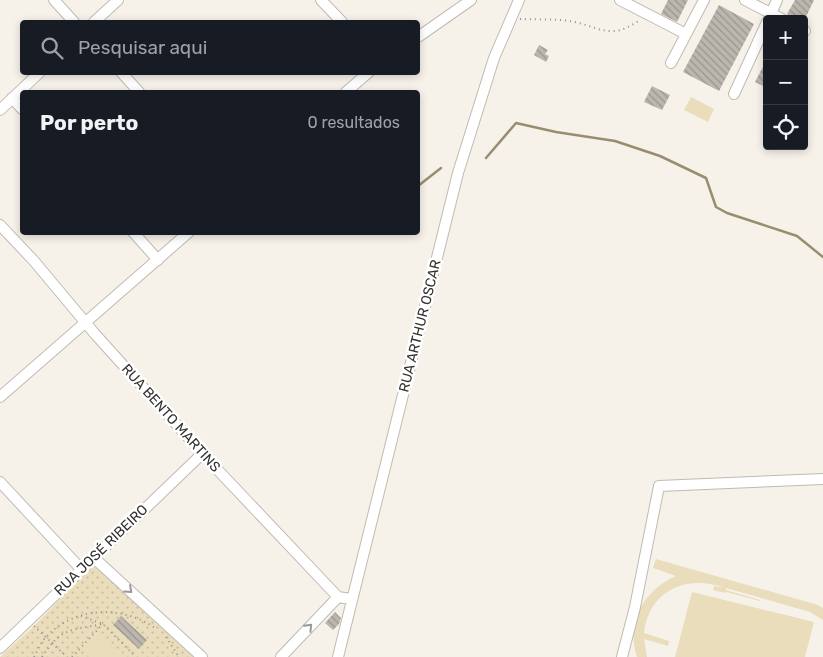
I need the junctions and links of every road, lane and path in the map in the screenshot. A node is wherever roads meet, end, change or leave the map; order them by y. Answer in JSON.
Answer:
{"nodes":[{"id":1,"x":54,"y":0,"type":"edge"},
{"id":2,"x":118,"y":0,"type":"edge"},
{"id":3,"x":321,"y":0,"type":"edge"},
{"id":4,"x":471,"y":0,"type":"edge"},
{"id":5,"x":519,"y":0,"type":"edge"},
{"id":6,"x":620,"y":0,"type":"edge"},
{"id":7,"x":704,"y":0,"type":"edge"},
{"id":8,"x":745,"y":0,"type":"edge"},
{"id":9,"x":777,"y":0,"type":"edge"},
{"id":10,"x":765,"y":15,"type":"edge"},
{"id":11,"x":770,"y":15,"type":"edge"},
{"id":12,"x":651,"y":16,"type":"junction"},
{"id":13,"x":510,"y":19,"type":"junction"},
{"id":14,"x":72,"y":20,"type":"edge"},
{"id":15,"x":96,"y":20,"type":"edge"},
{"id":16,"x":340,"y":20,"type":"edge"},
{"id":17,"x":763,"y":31,"type":"edge"},
{"id":18,"x":686,"y":34,"type":"junction"},
{"id":19,"x":420,"y":36,"type":"edge"},
{"id":20,"x":671,"y":63,"type":"dead end"},
{"id":21,"x":37,"y":75,"type":"edge"},
{"id":22,"x":124,"y":75,"type":"edge"},
{"id":23,"x":366,"y":75,"type":"edge"},
{"id":24,"x":21,"y":90,"type":"edge"},
{"id":25,"x":137,"y":90,"type":"edge"},
{"id":26,"x":348,"y":90,"type":"edge"},
{"id":27,"x":20,"y":91,"type":"edge"},
{"id":28,"x":734,"y":94,"type":"dead end"},
{"id":29,"x":12,"y":98,"type":"junction"},
{"id":30,"x":20,"y":107,"type":"edge"},
{"id":31,"x":0,"y":110,"type":"edge"},
{"id":32,"x":0,"y":225,"type":"edge"},
{"id":33,"x":136,"y":235,"type":"edge"},
{"id":34,"x":186,"y":235,"type":"edge"},
{"id":35,"x":158,"y":260,"type":"junction"},
{"id":36,"x":85,"y":322,"type":"junction"},
{"id":37,"x":0,"y":397,"type":"edge"},
{"id":38,"x":203,"y":453,"type":"junction"},
{"id":39,"x":823,"y":479,"type":"edge"},
{"id":40,"x":0,"y":482,"type":"edge"},
{"id":41,"x":93,"y":557,"type":"junction"},
{"id":42,"x":81,"y":569,"type":"junction"},
{"id":43,"x":338,"y":598,"type":"junction"},
{"id":44,"x":351,"y":599,"type":"junction"},
{"id":45,"x":81,"y":616,"type":"junction"},
{"id":46,"x":29,"y":621,"type":"junction"},
{"id":47,"x":103,"y":624,"type":"junction"},
{"id":48,"x":160,"y":632,"type":"dead end"},
{"id":49,"x":46,"y":637,"type":"junction"},
{"id":50,"x":166,"y":637,"type":"dead end"},
{"id":51,"x":52,"y":643,"type":"junction"},
{"id":52,"x":0,"y":648,"type":"edge"},
{"id":53,"x":34,"y":657,"type":"edge"},
{"id":54,"x":42,"y":657,"type":"edge"},
{"id":55,"x":67,"y":657,"type":"edge"},
{"id":56,"x":72,"y":657,"type":"edge"},
{"id":57,"x":136,"y":657,"type":"edge"},
{"id":58,"x":179,"y":657,"type":"edge"},
{"id":59,"x":202,"y":657,"type":"edge"},
{"id":60,"x":280,"y":657,"type":"edge"},
{"id":61,"x":338,"y":657,"type":"edge"},
{"id":62,"x":622,"y":657,"type":"edge"}],
"edges":[{"from":1,"to":14,"type":"street"},
{"from":2,"to":15,"type":"street"},
{"from":3,"to":16,"type":"street"},
{"from":4,"to":19,"type":"street"},
{"from":5,"to":13,"type":"street","name":"RUA ARTHUR OSCAR"},
{"from":6,"to":12,"type":"street"},
{"from":7,"to":18,"type":"street"},
{"from":8,"to":10,"type":"street"},
{"from":9,"to":11,"type":"street"},
{"from":12,"to":13,"type":"path"},
{"from":12,"to":18,"type":"street"},
{"from":13,"to":44,"type":"street","name":"RUA ARTHUR OSCAR"},
{"from":17,"to":28,"type":"street"},
{"from":18,"to":20,"type":"street"},
{"from":21,"to":24,"type":"street"},
{"from":22,"to":25,"type":"street"},
{"from":23,"to":26,"type":"street"},
{"from":27,"to":29,"type":"street"},
{"from":29,"to":30,"type":"street"},
{"from":29,"to":31,"type":"street"},
{"from":32,"to":36,"type":"street","name":"RUA BENTO MARTINS"},
{"from":33,"to":35,"type":"street"},
{"from":34,"to":35,"type":"street"},
{"from":35,"to":36,"type":"street"},
{"from":36,"to":37,"type":"street"},
{"from":36,"to":38,"type":"street","name":"RUA BENTO MARTINS"},
{"from":38,"to":41,"type":"street","name":"RUA JOSÉ RIBEIRO"},
{"from":38,"to":43,"type":"street","name":"RUA BENTO MARTINS"},
{"from":39,"to":62,"type":"street"},
{"from":40,"to":42,"type":"street"},
{"from":41,"to":42,"type":"street","name":"RUA JOSÉ RIBEIRO"},
{"from":41,"to":59,"type":"street","one_way":true},
{"from":42,"to":46,"type":"street","name":"RUA JOSÉ RIBEIRO"},
{"from":43,"to":44,"type":"street"},
{"from":60,"to":43,"type":"street","one_way":true},
{"from":44,"to":61,"type":"street","name":"RUA ARTHUR OSCAR"},
{"from":45,"to":47,"type":"path"},
{"from":45,"to":48,"type":"path"},
{"from":45,"to":49,"type":"path"},
{"from":46,"to":49,"type":"path"},
{"from":46,"to":52,"type":"street","name":"RUA JOSÉ RIBEIRO"},
{"from":47,"to":51,"type":"path"},
{"from":47,"to":56,"type":"path"},
{"from":47,"to":57,"type":"path"},
{"from":49,"to":51,"type":"path"},
{"from":49,"to":53,"type":"path"},
{"from":50,"to":58,"type":"path"},
{"from":51,"to":54,"type":"path"},
{"from":51,"to":55,"type":"path"}]}
